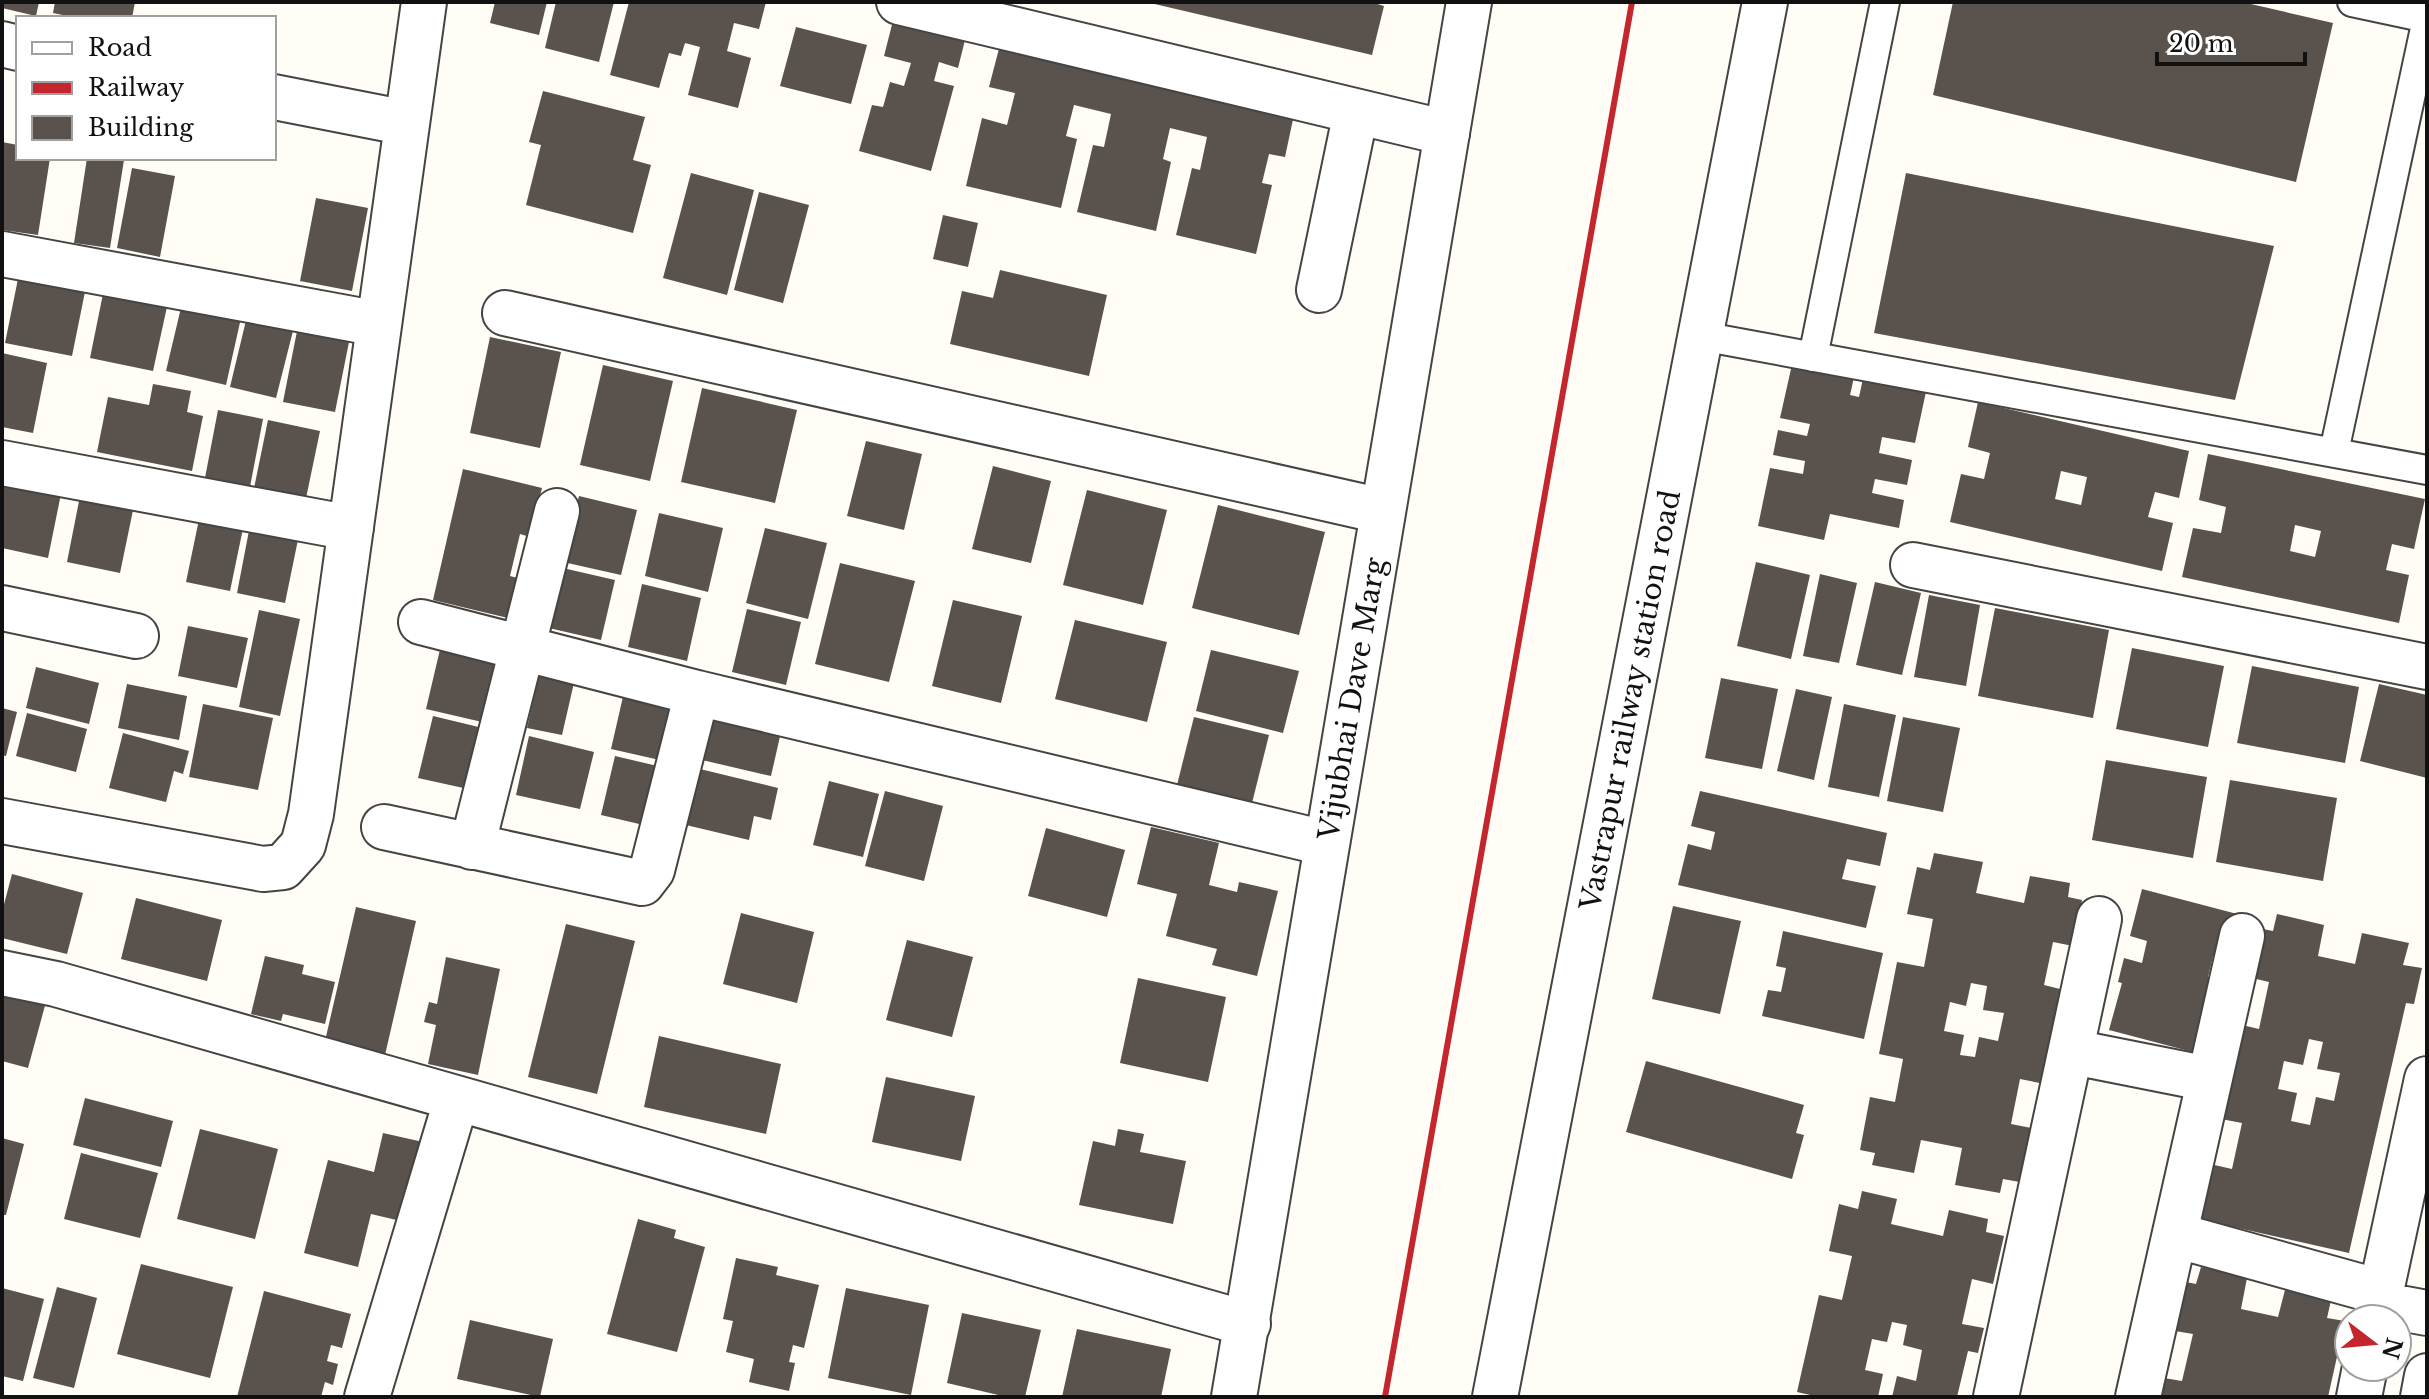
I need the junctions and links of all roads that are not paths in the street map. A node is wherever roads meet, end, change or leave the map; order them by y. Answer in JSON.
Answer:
{"nodes":[{"id":1,"x":424,"y":2,"type":"edge"},
{"id":2,"x":899,"y":2,"type":"edge"},
{"id":3,"x":1469,"y":2,"type":"edge"},
{"id":4,"x":1765,"y":2,"type":"edge"},
{"id":5,"x":1885,"y":2,"type":"edge"},
{"id":6,"x":2352,"y":2,"type":"edge"},
{"id":7,"x":2427,"y":18,"type":"edge"},
{"id":8,"x":276,"y":97,"type":"edge"},
{"id":9,"x":1356,"y":112,"type":"junction"},
{"id":10,"x":407,"y":123,"type":"junction"},
{"id":11,"x":1447,"y":133,"type":"junction"},
{"id":12,"x":2,"y":254,"type":"edge"},
{"id":13,"x":1319,"y":290,"type":"dead end"},
{"id":14,"x":505,"y":313,"type":"dead end"},
{"id":15,"x":379,"y":324,"type":"junction"},
{"id":16,"x":1701,"y":336,"type":"junction"},
{"id":17,"x":1813,"y":357,"type":"junction"},
{"id":18,"x":2334,"y":452,"type":"junction"},
{"id":19,"x":2,"y":463,"type":"edge"},
{"id":20,"x":2427,"y":470,"type":"edge"},
{"id":21,"x":557,"y":511,"type":"dead end"},
{"id":22,"x":1382,"y":511,"type":"junction"},
{"id":23,"x":351,"y":528,"type":"junction"},
{"id":24,"x":1913,"y":565,"type":"dead end"},
{"id":25,"x":2,"y":608,"type":"edge"},
{"id":26,"x":421,"y":622,"type":"dead end"},
{"id":27,"x":136,"y":636,"type":"dead end"},
{"id":28,"x":520,"y":647,"type":"junction"},
{"id":29,"x":2427,"y":667,"type":"edge"},
{"id":30,"x":697,"y":693,"type":"junction"},
{"id":31,"x":2,"y":821,"type":"edge"},
{"id":32,"x":384,"y":827,"type":"dead end"},
{"id":33,"x":1325,"y":843,"type":"junction"},
{"id":34,"x":472,"y":847,"type":"junction"},
{"id":35,"x":2099,"y":919,"type":"dead end"},
{"id":36,"x":2242,"y":936,"type":"dead end"},
{"id":37,"x":2,"y":973,"type":"edge"},
{"id":38,"x":2073,"y":1052,"type":"junction"},
{"id":39,"x":2209,"y":1079,"type":"junction"},
{"id":40,"x":2427,"y":1079,"type":"edge"},
{"id":41,"x":456,"y":1101,"type":"junction"},
{"id":42,"x":2175,"y":1235,"type":"junction"},
{"id":43,"x":2427,"y":1289,"type":"edge"},
{"id":44,"x":2379,"y":1299,"type":"edge"},
{"id":45,"x":2427,"y":1313,"type":"edge"},
{"id":46,"x":1248,"y":1324,"type":"junction"},
{"id":47,"x":2427,"y":1376,"type":"edge"},
{"id":48,"x":367,"y":1397,"type":"edge"},
{"id":49,"x":1234,"y":1397,"type":"edge"},
{"id":50,"x":1495,"y":1397,"type":"edge"},
{"id":51,"x":1996,"y":1397,"type":"edge"},
{"id":52,"x":2138,"y":1397,"type":"edge"},
{"id":53,"x":2423,"y":1397,"type":"edge"}],
"edges":[{"from":1,"to":10,"type":"street"},
{"from":2,"to":9,"type":"street"},
{"from":3,"to":11,"type":"street","name":"Vijubhai Dave Marg"},
{"from":4,"to":16,"type":"street","name":"Vastrapur railway station road"},
{"from":5,"to":17,"type":"lane"},
{"from":6,"to":7,"type":"lane"},
{"from":7,"to":18,"type":"lane"},
{"from":8,"to":10,"type":"street"},
{"from":9,"to":11,"type":"street"},
{"from":9,"to":13,"type":"street"},
{"from":10,"to":15,"type":"street"},
{"from":11,"to":22,"type":"street","name":"Vijubhai Dave Marg"},
{"from":12,"to":15,"type":"street"},
{"from":14,"to":22,"type":"street"},
{"from":15,"to":23,"type":"street"},
{"from":16,"to":17,"type":"lane"},
{"from":16,"to":50,"type":"street","name":"Vastrapur railway station road"},
{"from":17,"to":18,"type":"lane"},
{"from":18,"to":20,"type":"lane"},
{"from":19,"to":23,"type":"street"},
{"from":21,"to":28,"type":"street"},
{"from":22,"to":33,"type":"street","name":"Vijubhai Dave Marg"},
{"from":23,"to":31,"type":"street"},
{"from":24,"to":29,"type":"street"},
{"from":25,"to":27,"type":"street"},
{"from":26,"to":28,"type":"street"},
{"from":28,"to":30,"type":"street"},
{"from":28,"to":34,"type":"street"},
{"from":30,"to":33,"type":"street"},
{"from":30,"to":34,"type":"street"},
{"from":32,"to":34,"type":"street"},
{"from":33,"to":46,"type":"street","name":"Vijubhai Dave Marg"},
{"from":35,"to":38,"type":"street"},
{"from":36,"to":39,"type":"street"},
{"from":37,"to":41,"type":"street"},
{"from":38,"to":39,"type":"street"},
{"from":38,"to":51,"type":"street"},
{"from":39,"to":42,"type":"street"},
{"from":40,"to":44,"type":"street"},
{"from":41,"to":46,"type":"street"},
{"from":41,"to":48,"type":"street"},
{"from":42,"to":44,"type":"street"},
{"from":42,"to":52,"type":"street"},
{"from":43,"to":44,"type":"street"},
{"from":44,"to":45,"type":"street"},
{"from":46,"to":49,"type":"street","name":"Vijubhai Dave Marg"},
{"from":47,"to":53,"type":"street"}]}
